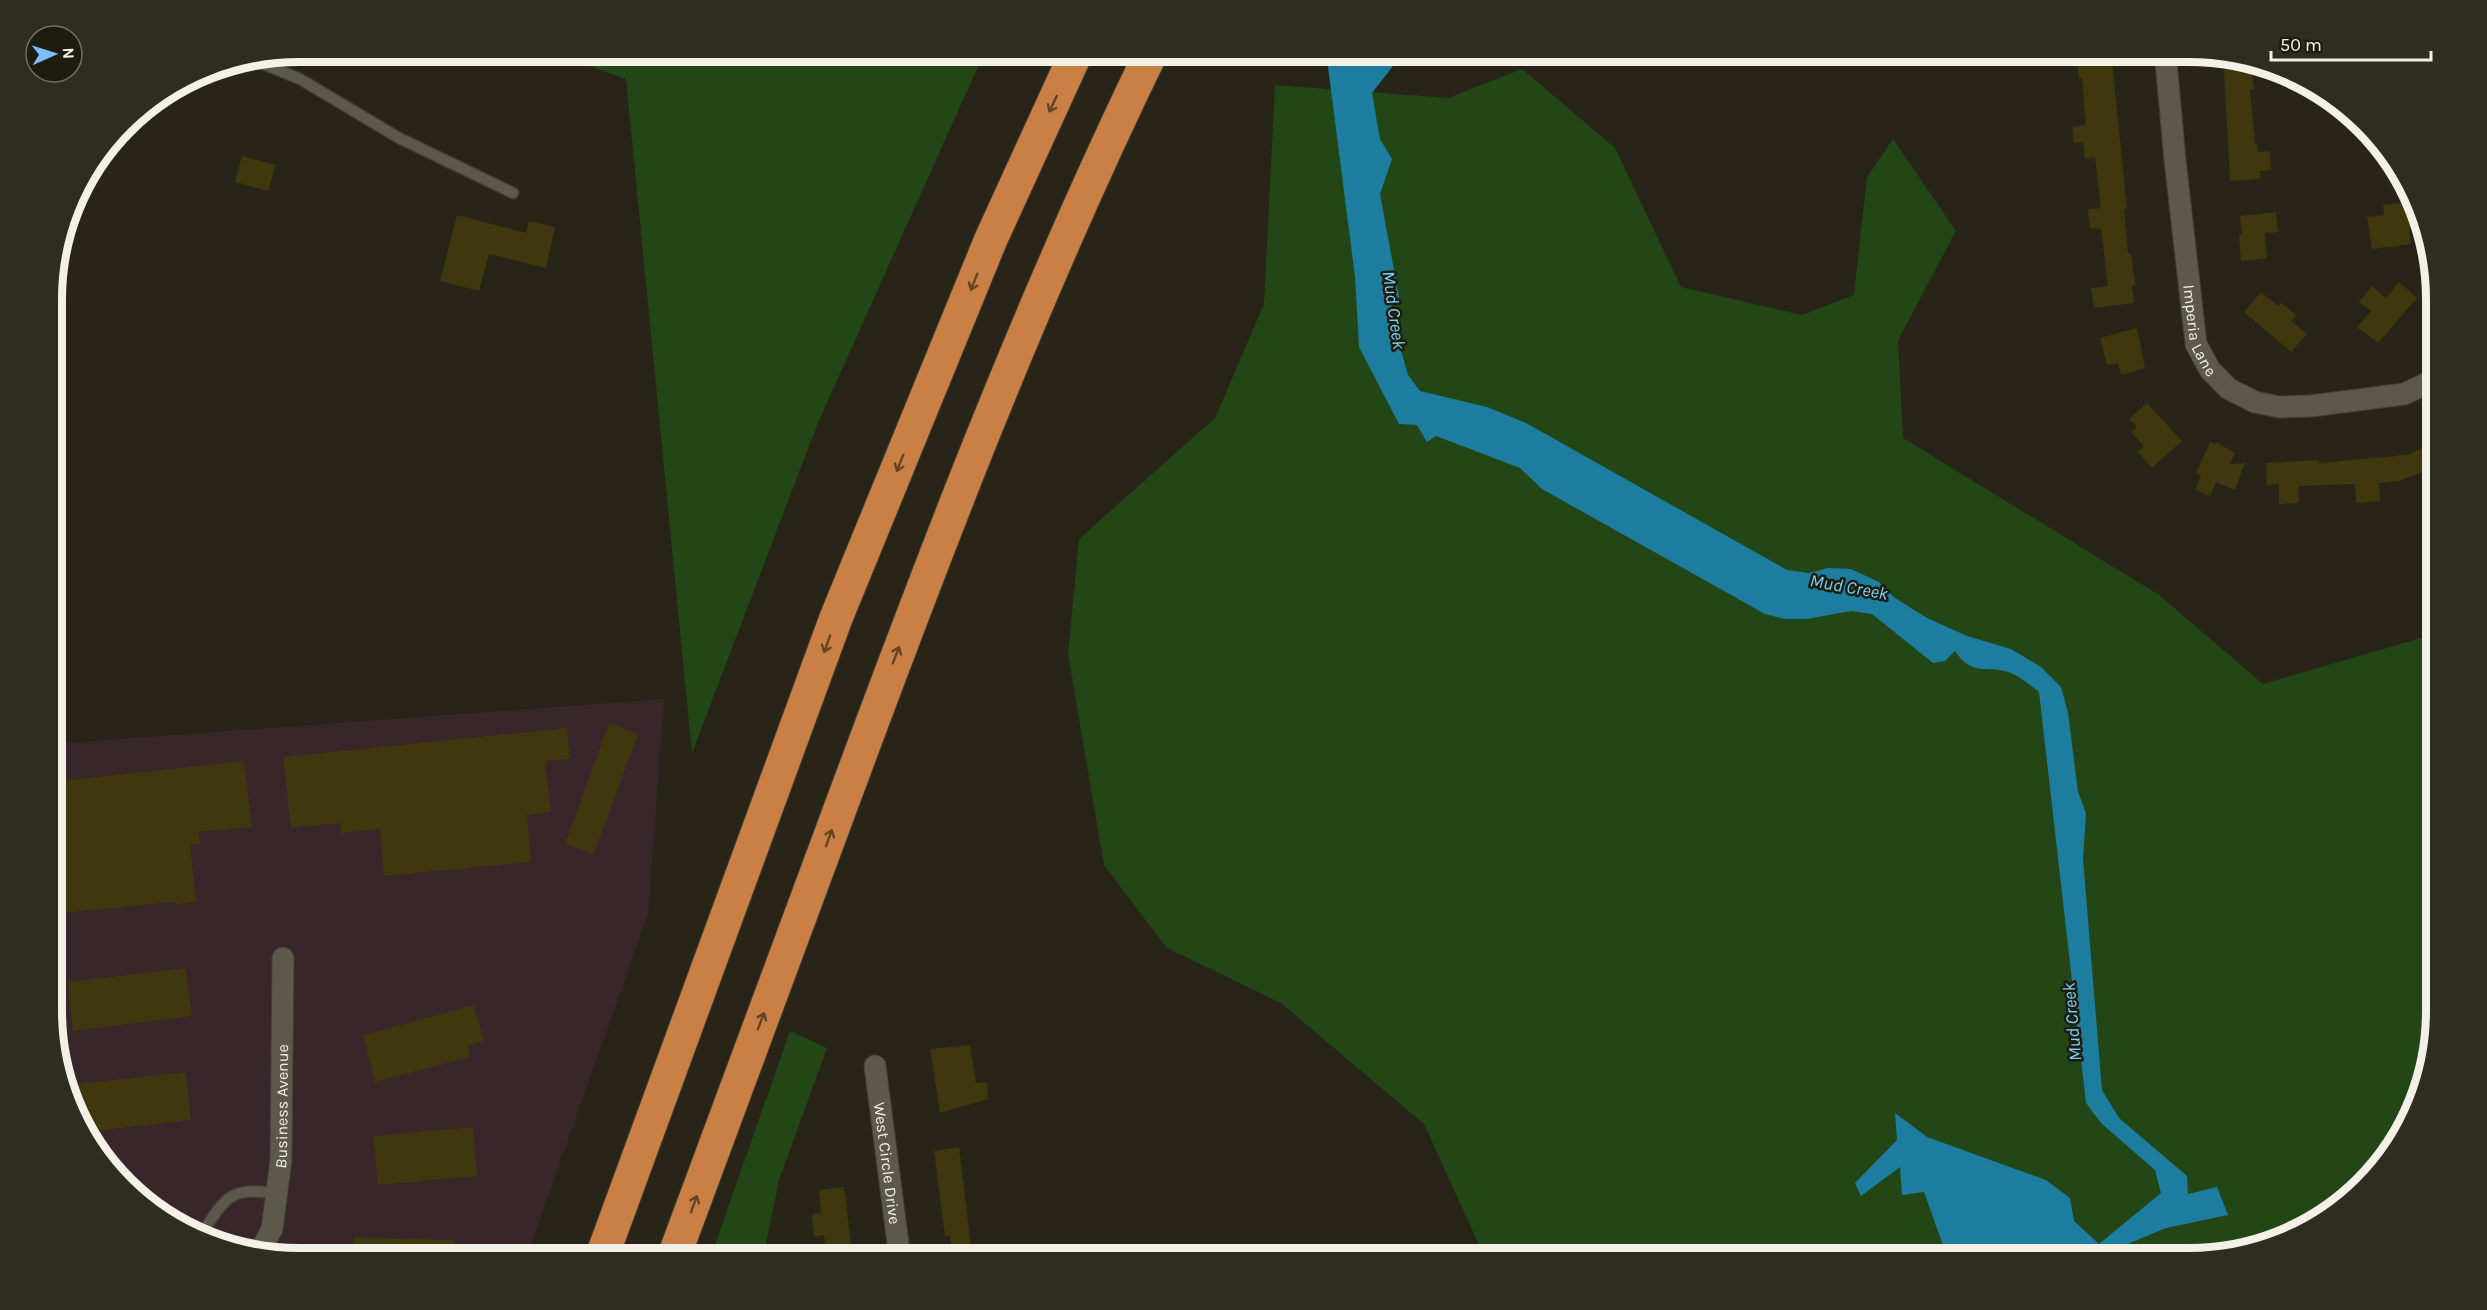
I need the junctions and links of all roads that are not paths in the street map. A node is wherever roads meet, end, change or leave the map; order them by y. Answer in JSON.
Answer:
{"nodes":[{"id":1,"x":1072,"y":62,"type":"edge"},
{"id":2,"x":1147,"y":62,"type":"edge"},
{"id":3,"x":2166,"y":62,"type":"edge"},
{"id":4,"x":264,"y":65,"type":"edge"},
{"id":5,"x":513,"y":193,"type":"dead end"},
{"id":6,"x":2426,"y":384,"type":"edge"},
{"id":7,"x":283,"y":958,"type":"dead end"},
{"id":8,"x":875,"y":1066,"type":"dead end"},
{"id":9,"x":277,"y":1194,"type":"junction"},
{"id":10,"x":205,"y":1229,"type":"edge"},
{"id":11,"x":263,"y":1245,"type":"edge"},
{"id":12,"x":605,"y":1248,"type":"edge"},
{"id":13,"x":678,"y":1248,"type":"edge"},
{"id":14,"x":899,"y":1248,"type":"edge"}],
"edges":[{"from":1,"to":12,"type":"highway","one_way":true},
{"from":13,"to":2,"type":"highway","one_way":true},
{"from":3,"to":6,"type":"street","name":"Imperia Lane"},
{"from":4,"to":5,"type":"lane"},
{"from":7,"to":9,"type":"street","name":"Business Avenue"},
{"from":8,"to":14,"type":"street","name":"West Circle Drive"},
{"from":9,"to":10,"type":"lane"},
{"from":9,"to":11,"type":"street","name":"Business Avenue"}]}
